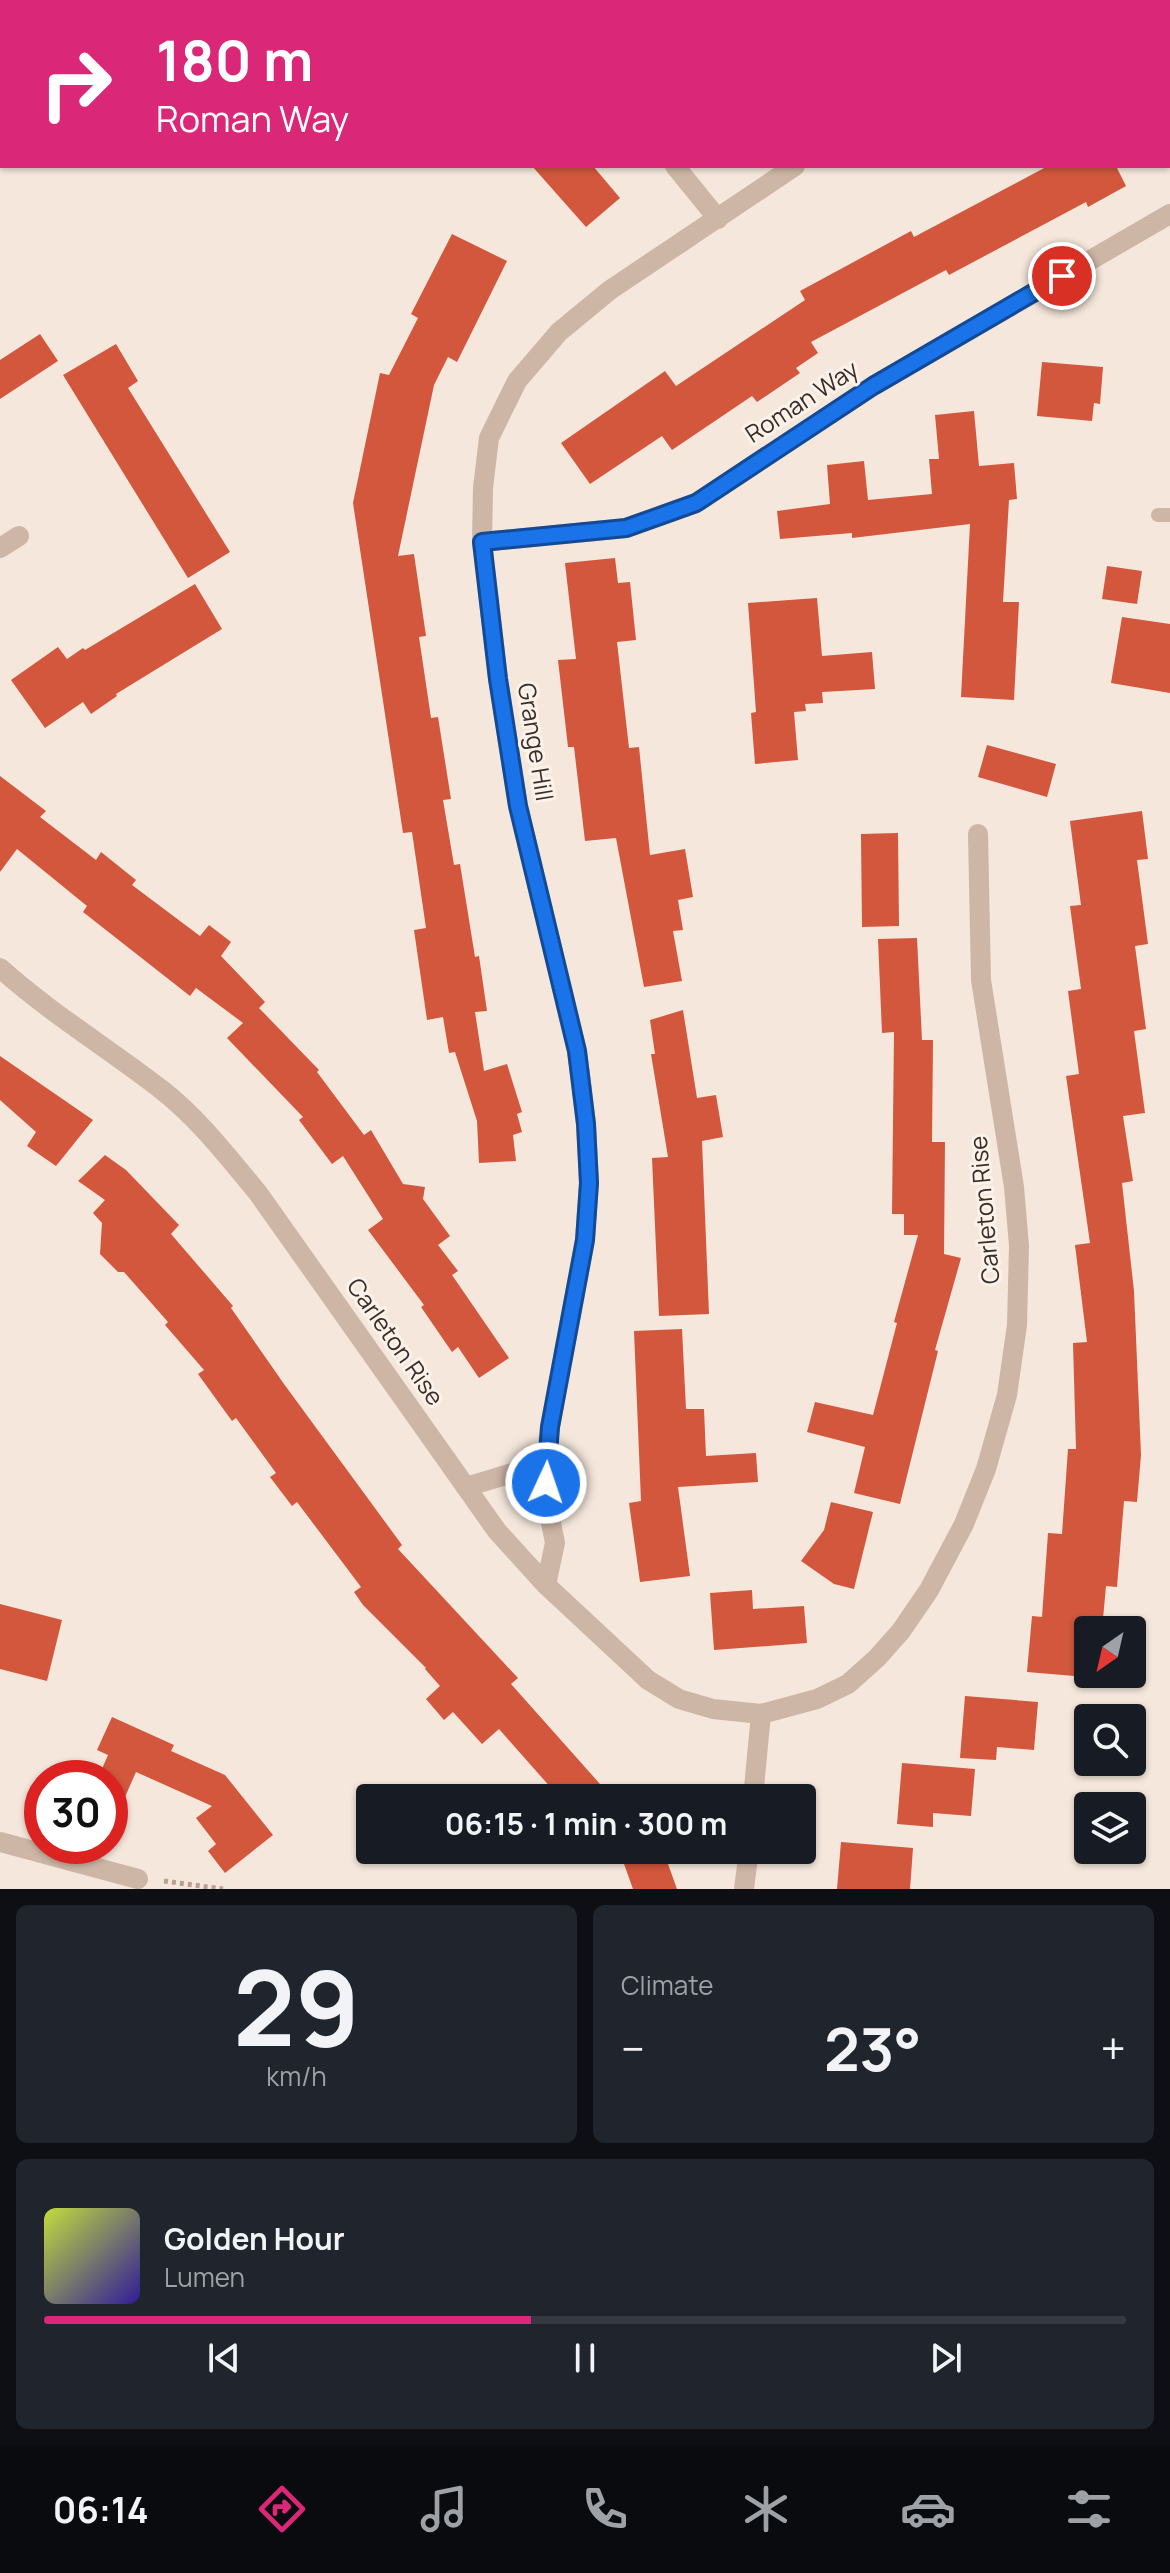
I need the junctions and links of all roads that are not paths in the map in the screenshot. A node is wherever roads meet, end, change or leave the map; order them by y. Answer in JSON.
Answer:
{"nodes":[{"id":1,"x":677,"y":168,"type":"edge"},
{"id":2,"x":792,"y":168,"type":"edge"},
{"id":3,"x":1170,"y":214,"type":"edge"},
{"id":4,"x":718,"y":219,"type":"junction"},
{"id":5,"x":19,"y":536,"type":"dead end"},
{"id":6,"x":482,"y":542,"type":"junction"},
{"id":7,"x":0,"y":548,"type":"edge"},
{"id":8,"x":978,"y":834,"type":"dead end"},
{"id":9,"x":0,"y":968,"type":"edge"},
{"id":10,"x":546,"y":1463,"type":"junction"},
{"id":11,"x":466,"y":1487,"type":"junction"},
{"id":12,"x":546,"y":1585,"type":"junction"},
{"id":13,"x":761,"y":1714,"type":"junction"},
{"id":14,"x":754,"y":1784,"type":"edge"},
{"id":15,"x":0,"y":1842,"type":"edge"},
{"id":16,"x":747,"y":1864,"type":"edge"},
{"id":17,"x":138,"y":1879,"type":"road end"},
{"id":18,"x":744,"y":1889,"type":"edge"}],
"edges":[{"from":1,"to":4,"type":"street"},
{"from":2,"to":4,"type":"street","name":"Grange Hill"},
{"from":3,"to":6,"type":"street","name":"Roman Way"},
{"from":4,"to":6,"type":"street","name":"Grange Hill"},
{"from":5,"to":7,"type":"street"},
{"from":6,"to":10,"type":"street","name":"Grange Hill"},
{"from":8,"to":13,"type":"street","name":"Carleton Rise"},
{"from":9,"to":11,"type":"street","name":"Carleton Rise"},
{"from":10,"to":11,"type":"street"},
{"from":10,"to":12,"type":"street","name":"Grange Hill"},
{"from":11,"to":12,"type":"street","name":"Carleton Rise"},
{"from":12,"to":13,"type":"street","name":"Carleton Rise"},
{"from":13,"to":14,"type":"street"},
{"from":15,"to":17,"type":"street"},
{"from":16,"to":18,"type":"street"}]}
